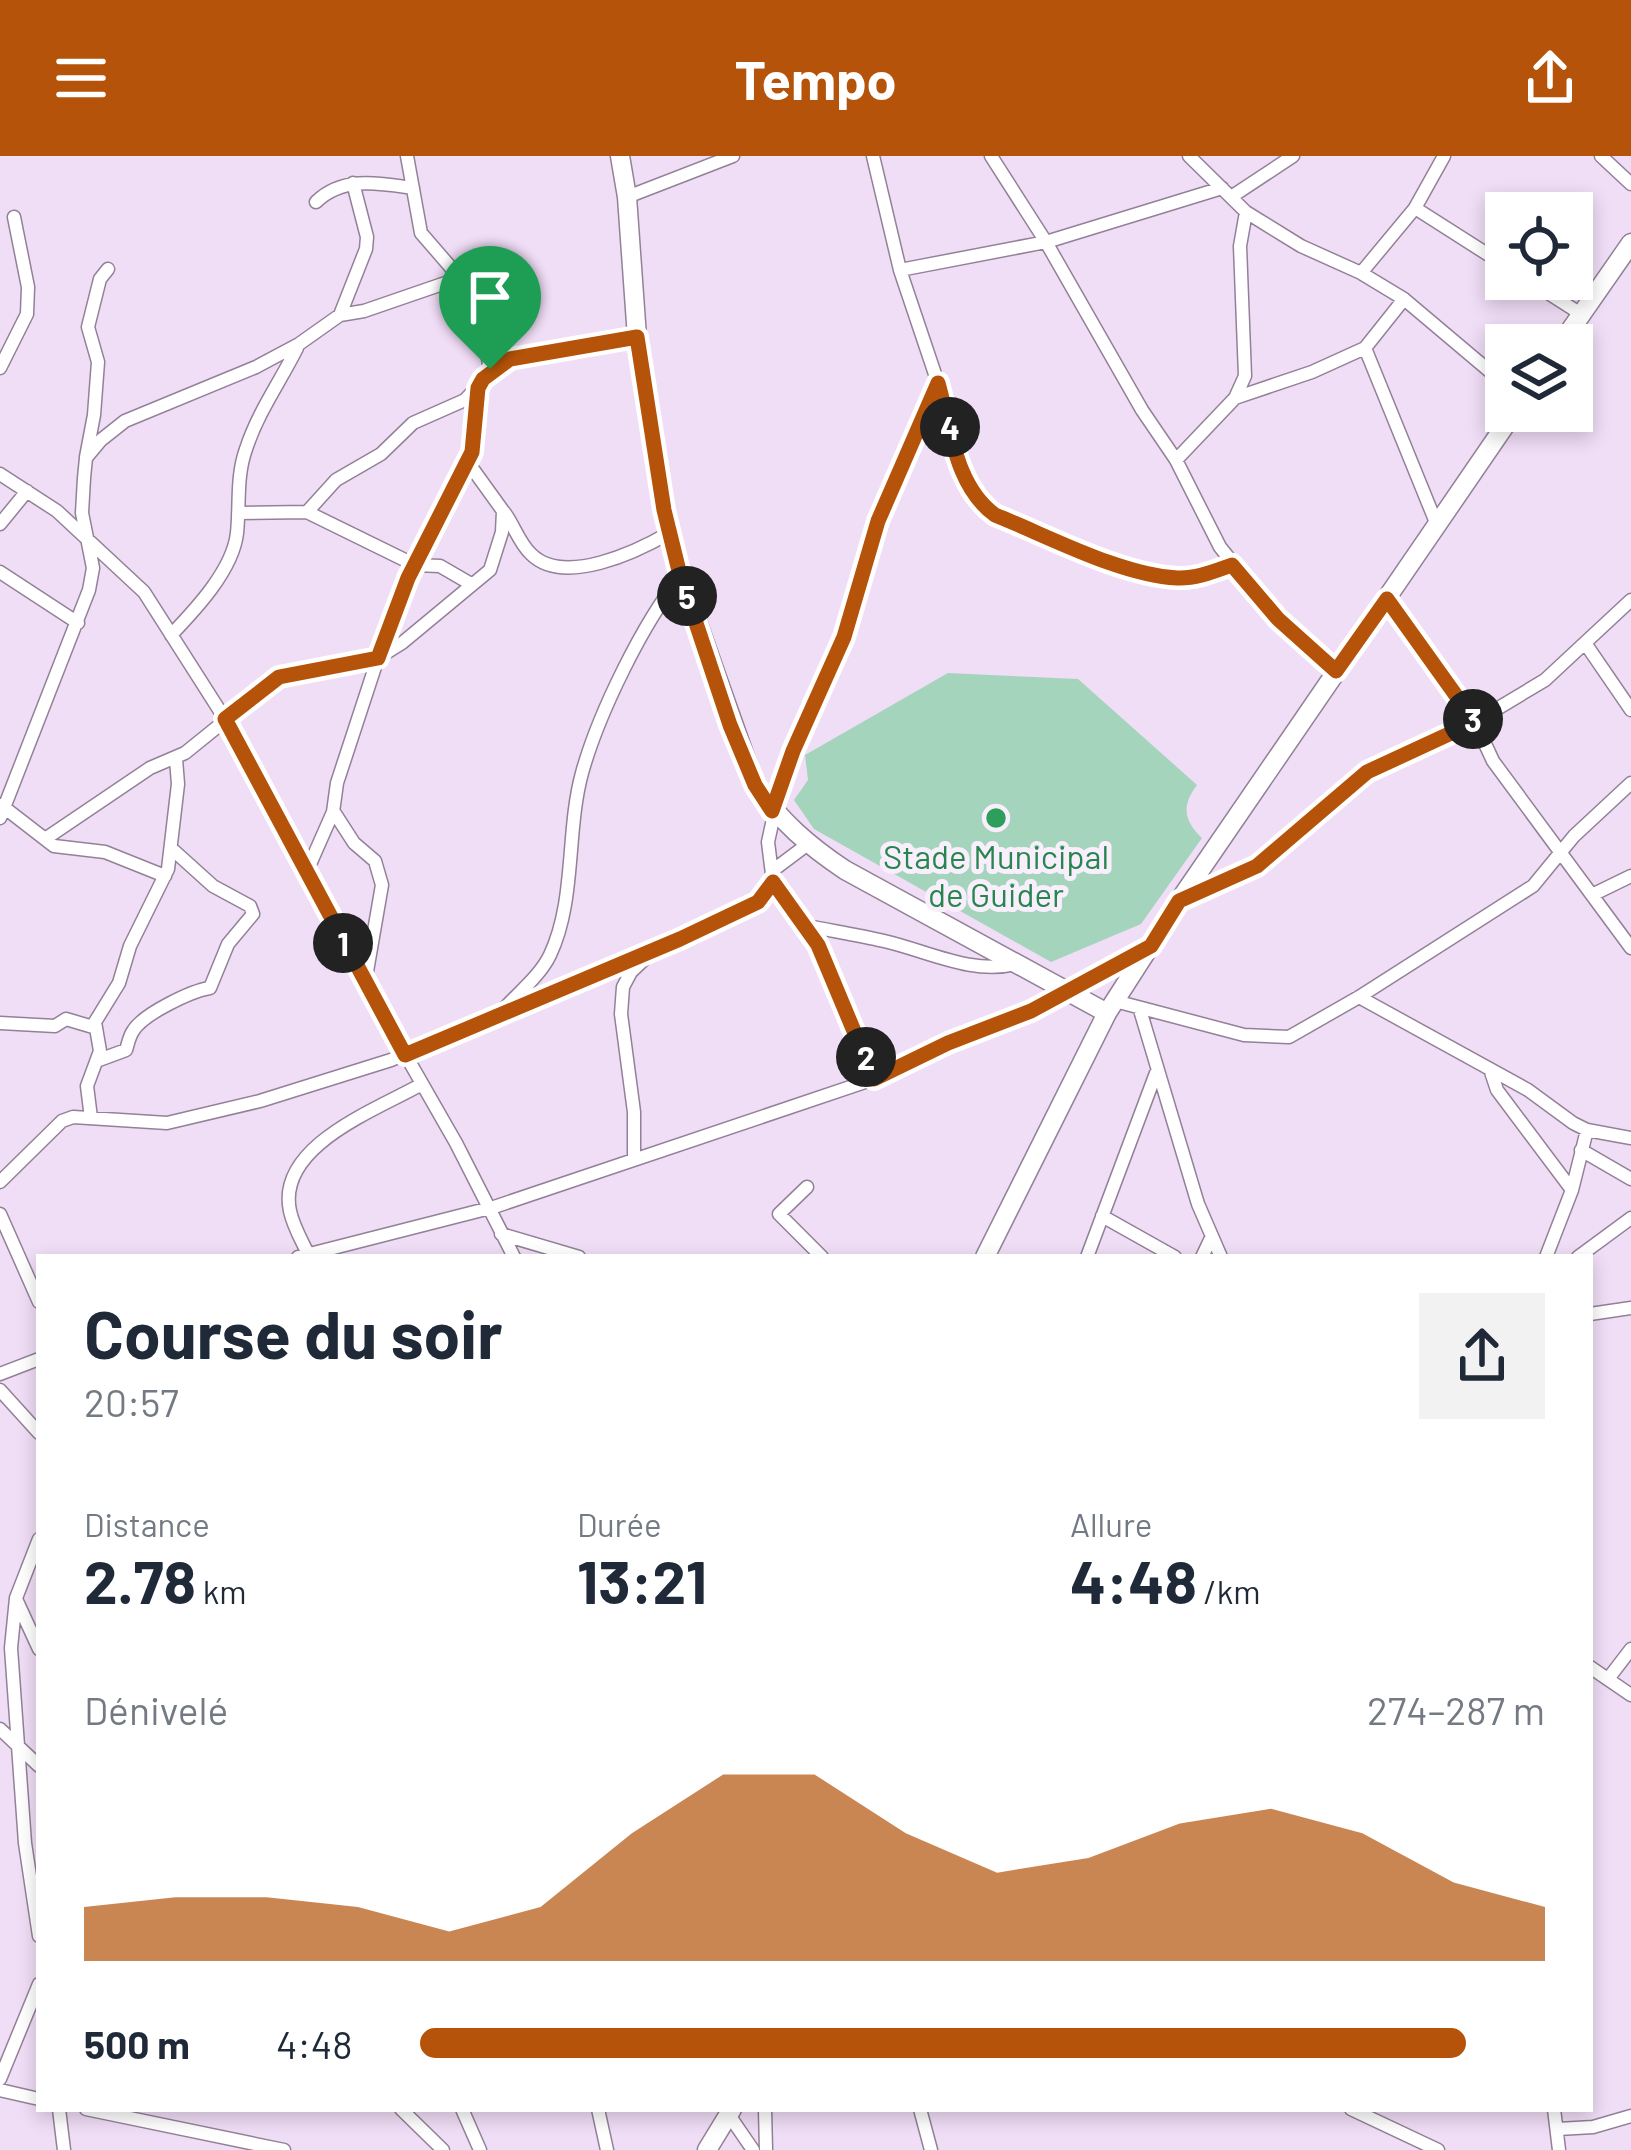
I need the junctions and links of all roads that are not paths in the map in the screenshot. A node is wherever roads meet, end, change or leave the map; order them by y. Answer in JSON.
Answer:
{"nodes":[{"id":1,"x":406,"y":156,"type":"edge"},
{"id":2,"x":620,"y":156,"type":"edge"},
{"id":3,"x":733,"y":156,"type":"edge"},
{"id":4,"x":873,"y":156,"type":"edge"},
{"id":5,"x":991,"y":156,"type":"edge"},
{"id":6,"x":1189,"y":156,"type":"edge"},
{"id":7,"x":1293,"y":156,"type":"edge"},
{"id":8,"x":1444,"y":156,"type":"edge"},
{"id":9,"x":1601,"y":156,"type":"edge"},
{"id":10,"x":353,"y":183,"type":"junction"},
{"id":11,"x":1631,"y":184,"type":"edge"},
{"id":12,"x":413,"y":188,"type":"junction"},
{"id":13,"x":1227,"y":193,"type":"junction"},
{"id":14,"x":627,"y":197,"type":"junction"},
{"id":15,"x":316,"y":202,"type":"dead end"},
{"id":16,"x":1415,"y":208,"type":"junction"},
{"id":17,"x":1246,"y":212,"type":"junction"},
{"id":18,"x":14,"y":217,"type":"dead end"},
{"id":19,"x":1046,"y":242,"type":"junction"},
{"id":20,"x":1631,"y":243,"type":"edge"},
{"id":21,"x":1485,"y":253,"type":"edge"},
{"id":22,"x":108,"y":269,"type":"dead end"},
{"id":23,"x":900,"y":270,"type":"junction"},
{"id":24,"x":1361,"y":273,"type":"junction"},
{"id":25,"x":460,"y":278,"type":"junction"},
{"id":26,"x":1404,"y":299,"type":"junction"},
{"id":27,"x":1559,"y":300,"type":"edge"},
{"id":28,"x":1581,"y":314,"type":"junction"},
{"id":29,"x":340,"y":315,"type":"junction"},
{"id":30,"x":1574,"y":324,"type":"edge"},
{"id":31,"x":637,"y":337,"type":"junction"},
{"id":32,"x":298,"y":344,"type":"junction"},
{"id":33,"x":1365,"y":347,"type":"junction"},
{"id":34,"x":0,"y":368,"type":"edge"},
{"id":35,"x":1485,"y":368,"type":"edge"},
{"id":36,"x":490,"y":369,"type":"junction"},
{"id":37,"x":938,"y":383,"type":"junction"},
{"id":38,"x":478,"y":388,"type":"junction"},
{"id":39,"x":1235,"y":398,"type":"junction"},
{"id":40,"x":1501,"y":432,"type":"edge"},
{"id":41,"x":86,"y":458,"type":"junction"},
{"id":42,"x":1176,"y":460,"type":"junction"},
{"id":43,"x":467,"y":461,"type":"junction"},
{"id":44,"x":0,"y":474,"type":"edge"},
{"id":45,"x":27,"y":491,"type":"junction"},
{"id":46,"x":307,"y":512,"type":"junction"},
{"id":47,"x":503,"y":512,"type":"junction"},
{"id":48,"x":238,"y":513,"type":"junction"},
{"id":49,"x":0,"y":524,"type":"edge"},
{"id":50,"x":1437,"y":525,"type":"junction"},
{"id":51,"x":669,"y":533,"type":"junction"},
{"id":52,"x":86,"y":534,"type":"junction"},
{"id":53,"x":415,"y":565,"type":"junction"},
{"id":54,"x":1232,"y":565,"type":"junction"},
{"id":55,"x":0,"y":572,"type":"edge"},
{"id":56,"x":680,"y":575,"type":"junction"},
{"id":57,"x":471,"y":584,"type":"junction"},
{"id":58,"x":1387,"y":599,"type":"junction"},
{"id":59,"x":1631,"y":601,"type":"edge"},
{"id":60,"x":78,"y":623,"type":"junction"},
{"id":61,"x":171,"y":635,"type":"junction"},
{"id":62,"x":1586,"y":643,"type":"junction"},
{"id":63,"x":378,"y":658,"type":"junction"},
{"id":64,"x":1336,"y":671,"type":"junction"},
{"id":65,"x":1631,"y":710,"type":"edge"},
{"id":66,"x":225,"y":719,"type":"junction"},
{"id":67,"x":1475,"y":722,"type":"junction"},
{"id":68,"x":176,"y":759,"type":"junction"},
{"id":69,"x":1631,"y":783,"type":"edge"},
{"id":70,"x":1,"y":810,"type":"edge"},
{"id":71,"x":772,"y":811,"type":"junction"},
{"id":72,"x":334,"y":812,"type":"junction"},
{"id":73,"x":45,"y":839,"type":"junction"},
{"id":74,"x":808,"y":844,"type":"junction"},
{"id":75,"x":172,"y":848,"type":"junction"},
{"id":76,"x":1560,"y":853,"type":"junction"},
{"id":77,"x":307,"y":871,"type":"junction"},
{"id":78,"x":1631,"y":875,"type":"edge"},
{"id":79,"x":165,"y":877,"type":"junction"},
{"id":80,"x":773,"y":877,"type":"junction"},
{"id":81,"x":1594,"y":894,"type":"junction"},
{"id":82,"x":1179,"y":901,"type":"junction"},
{"id":83,"x":808,"y":926,"type":"junction"},
{"id":84,"x":1151,"y":946,"type":"junction"},
{"id":85,"x":1631,"y":948,"type":"edge"},
{"id":86,"x":653,"y":950,"type":"junction"},
{"id":87,"x":1016,"y":964,"type":"junction"},
{"id":88,"x":365,"y":984,"type":"junction"},
{"id":89,"x":1065,"y":990,"type":"junction"},
{"id":90,"x":1360,"y":998,"type":"junction"},
{"id":91,"x":1111,"y":1006,"type":"junction"},
{"id":92,"x":1140,"y":1010,"type":"junction"},
{"id":93,"x":497,"y":1016,"type":"junction"},
{"id":94,"x":0,"y":1023,"type":"edge"},
{"id":95,"x":93,"y":1027,"type":"junction"},
{"id":96,"x":405,"y":1055,"type":"junction"},
{"id":97,"x":99,"y":1060,"type":"junction"},
{"id":98,"x":1158,"y":1070,"type":"junction"},
{"id":99,"x":1491,"y":1072,"type":"junction"},
{"id":100,"x":874,"y":1079,"type":"junction"},
{"id":101,"x":422,"y":1084,"type":"junction"},
{"id":102,"x":91,"y":1118,"type":"junction"},
{"id":103,"x":1586,"y":1130,"type":"junction"},
{"id":104,"x":1631,"y":1138,"type":"edge"},
{"id":105,"x":1581,"y":1150,"type":"junction"},
{"id":106,"x":634,"y":1156,"type":"junction"},
{"id":107,"x":1631,"y":1179,"type":"edge"},
{"id":108,"x":0,"y":1182,"type":"edge"},
{"id":109,"x":807,"y":1187,"type":"dead end"},
{"id":110,"x":1572,"y":1190,"type":"junction"},
{"id":111,"x":488,"y":1208,"type":"junction"},
{"id":112,"x":0,"y":1214,"type":"edge"},
{"id":113,"x":1102,"y":1216,"type":"junction"},
{"id":114,"x":1631,"y":1218,"type":"edge"},
{"id":115,"x":501,"y":1234,"type":"junction"},
{"id":116,"x":1212,"y":1236,"type":"junction"},
{"id":117,"x":302,"y":1254,"type":"edge"},
{"id":118,"x":311,"y":1254,"type":"edge"},
{"id":119,"x":512,"y":1254,"type":"edge"},
{"id":120,"x":569,"y":1254,"type":"edge"},
{"id":121,"x":819,"y":1254,"type":"edge"},
{"id":122,"x":987,"y":1254,"type":"edge"},
{"id":123,"x":1088,"y":1254,"type":"edge"},
{"id":124,"x":1169,"y":1254,"type":"edge"},
{"id":125,"x":1203,"y":1254,"type":"edge"},
{"id":126,"x":1219,"y":1254,"type":"edge"},
{"id":127,"x":1547,"y":1254,"type":"edge"},
{"id":128,"x":1582,"y":1254,"type":"edge"},
{"id":129,"x":36,"y":1295,"type":"edge"},
{"id":130,"x":1631,"y":1308,"type":"edge"},
{"id":131,"x":1593,"y":1313,"type":"edge"},
{"id":132,"x":36,"y":1360,"type":"edge"},
{"id":133,"x":0,"y":1374,"type":"edge"},
{"id":134,"x":0,"y":1390,"type":"edge"},
{"id":135,"x":36,"y":1430,"type":"edge"},
{"id":136,"x":33,"y":1569,"type":"edge"},
{"id":137,"x":16,"y":1598,"type":"junction"},
{"id":138,"x":36,"y":1641,"type":"edge"},
{"id":139,"x":1631,"y":1649,"type":"edge"},
{"id":140,"x":1593,"y":1671,"type":"edge"},
{"id":141,"x":1608,"y":1679,"type":"junction"},
{"id":142,"x":1631,"y":1694,"type":"edge"},
{"id":143,"x":0,"y":1730,"type":"edge"},
{"id":144,"x":20,"y":1748,"type":"junction"},
{"id":145,"x":36,"y":1763,"type":"edge"},
{"id":146,"x":36,"y":1915,"type":"edge"},
{"id":147,"x":36,"y":1991,"type":"edge"},
{"id":148,"x":0,"y":2079,"type":"edge"},
{"id":149,"x":0,"y":2090,"type":"edge"},
{"id":150,"x":36,"y":2098,"type":"edge"},
{"id":151,"x":59,"y":2112,"type":"edge"},
{"id":152,"x":100,"y":2112,"type":"edge"},
{"id":153,"x":404,"y":2112,"type":"edge"},
{"id":154,"x":463,"y":2112,"type":"edge"},
{"id":155,"x":599,"y":2112,"type":"edge"},
{"id":156,"x":731,"y":2112,"type":"edge"},
{"id":157,"x":765,"y":2112,"type":"edge"},
{"id":158,"x":921,"y":2112,"type":"edge"},
{"id":159,"x":1357,"y":2112,"type":"edge"},
{"id":160,"x":1555,"y":2112,"type":"edge"},
{"id":161,"x":1631,"y":2116,"type":"edge"},
{"id":162,"x":1558,"y":2129,"type":"junction"},
{"id":163,"x":262,"y":2148,"type":"edge"},
{"id":164,"x":64,"y":2150,"type":"edge"},
{"id":165,"x":284,"y":2150,"type":"edge"},
{"id":166,"x":443,"y":2150,"type":"edge"},
{"id":167,"x":480,"y":2150,"type":"edge"},
{"id":168,"x":607,"y":2150,"type":"edge"},
{"id":169,"x":706,"y":2150,"type":"edge"},
{"id":170,"x":753,"y":2150,"type":"edge"},
{"id":171,"x":766,"y":2150,"type":"edge"},
{"id":172,"x":931,"y":2150,"type":"edge"},
{"id":173,"x":1438,"y":2150,"type":"edge"},
{"id":174,"x":1559,"y":2150,"type":"edge"}],
"edges":[{"from":1,"to":12,"type":"street"},
{"from":2,"to":14,"type":"main road"},
{"from":3,"to":14,"type":"street"},
{"from":4,"to":23,"type":"street"},
{"from":5,"to":19,"type":"street"},
{"from":6,"to":13,"type":"street"},
{"from":7,"to":13,"type":"street"},
{"from":8,"to":16,"type":"street"},
{"from":9,"to":11,"type":"street"},
{"from":10,"to":12,"type":"street"},
{"from":10,"to":15,"type":"street"},
{"from":10,"to":29,"type":"street"},
{"from":12,"to":25,"type":"street"},
{"from":13,"to":17,"type":"street"},
{"from":13,"to":19,"type":"street"},
{"from":14,"to":31,"type":"main road"},
{"from":16,"to":21,"type":"street"},
{"from":16,"to":24,"type":"street"},
{"from":17,"to":24,"type":"street"},
{"from":17,"to":39,"type":"street"},
{"from":18,"to":34,"type":"street"},
{"from":19,"to":23,"type":"street"},
{"from":19,"to":42,"type":"street"},
{"from":20,"to":28,"type":"main road"},
{"from":22,"to":41,"type":"street"},
{"from":23,"to":37,"type":"street"},
{"from":24,"to":26,"type":"street"},
{"from":25,"to":29,"type":"street"},
{"from":25,"to":36,"type":"street"},
{"from":26,"to":33,"type":"street"},
{"from":26,"to":35,"type":"street"},
{"from":27,"to":28,"type":"street"},
{"from":28,"to":30,"type":"main road"},
{"from":29,"to":32,"type":"street"},
{"from":31,"to":36,"type":"street"},
{"from":31,"to":51,"type":"main road"},
{"from":32,"to":41,"type":"street"},
{"from":32,"to":48,"type":"street"},
{"from":33,"to":39,"type":"street"},
{"from":33,"to":50,"type":"street"},
{"from":36,"to":38,"type":"street"},
{"from":37,"to":54,"type":"street"},
{"from":37,"to":71,"type":"street"},
{"from":38,"to":43,"type":"street"},
{"from":38,"to":46,"type":"street"},
{"from":39,"to":42,"type":"street"},
{"from":40,"to":50,"type":"main road"},
{"from":41,"to":52,"type":"street"},
{"from":42,"to":54,"type":"street"},
{"from":43,"to":47,"type":"street"},
{"from":43,"to":53,"type":"street"},
{"from":44,"to":45,"type":"street"},
{"from":45,"to":49,"type":"street"},
{"from":45,"to":52,"type":"street"},
{"from":46,"to":48,"type":"street"},
{"from":46,"to":53,"type":"street"},
{"from":47,"to":51,"type":"street"},
{"from":47,"to":57,"type":"street"},
{"from":48,"to":61,"type":"street"},
{"from":50,"to":58,"type":"main road"},
{"from":51,"to":56,"type":"main road"},
{"from":52,"to":60,"type":"street"},
{"from":52,"to":61,"type":"street"},
{"from":53,"to":57,"type":"street"},
{"from":53,"to":63,"type":"street"},
{"from":54,"to":64,"type":"street"},
{"from":55,"to":60,"type":"street"},
{"from":56,"to":71,"type":"main road"},
{"from":56,"to":93,"type":"street"},
{"from":57,"to":63,"type":"street"},
{"from":58,"to":64,"type":"main road"},
{"from":58,"to":67,"type":"street"},
{"from":59,"to":62,"type":"street"},
{"from":60,"to":70,"type":"street"},
{"from":61,"to":66,"type":"street"},
{"from":62,"to":65,"type":"street"},
{"from":62,"to":67,"type":"street"},
{"from":63,"to":66,"type":"street"},
{"from":63,"to":72,"type":"street"},
{"from":64,"to":82,"type":"main road"},
{"from":66,"to":68,"type":"street"},
{"from":66,"to":77,"type":"street"},
{"from":67,"to":76,"type":"street"},
{"from":67,"to":82,"type":"street"},
{"from":68,"to":73,"type":"street"},
{"from":68,"to":75,"type":"street"},
{"from":69,"to":76,"type":"street"},
{"from":70,"to":73,"type":"street"},
{"from":71,"to":74,"type":"main road"},
{"from":71,"to":80,"type":"street"},
{"from":72,"to":77,"type":"street"},
{"from":72,"to":88,"type":"street"},
{"from":73,"to":79,"type":"street"},
{"from":74,"to":80,"type":"street"},
{"from":74,"to":87,"type":"main road"},
{"from":75,"to":79,"type":"street"},
{"from":75,"to":97,"type":"street"},
{"from":76,"to":81,"type":"street"},
{"from":76,"to":90,"type":"street"},
{"from":77,"to":88,"type":"street"},
{"from":78,"to":81,"type":"street"},
{"from":79,"to":95,"type":"street"},
{"from":80,"to":83,"type":"street"},
{"from":80,"to":86,"type":"street"},
{"from":81,"to":85,"type":"street"},
{"from":82,"to":84,"type":"main road"},
{"from":83,"to":87,"type":"street"},
{"from":83,"to":100,"type":"street"},
{"from":84,"to":89,"type":"street"},
{"from":84,"to":91,"type":"main road"},
{"from":86,"to":93,"type":"street"},
{"from":86,"to":106,"type":"street"},
{"from":87,"to":89,"type":"main road"},
{"from":88,"to":96,"type":"street"},
{"from":89,"to":91,"type":"main road"},
{"from":89,"to":100,"type":"street"},
{"from":90,"to":92,"type":"street"},
{"from":90,"to":99,"type":"street"},
{"from":91,"to":92,"type":"street"},
{"from":91,"to":122,"type":"main road"},
{"from":92,"to":98,"type":"street"},
{"from":93,"to":96,"type":"street"},
{"from":94,"to":95,"type":"street"},
{"from":95,"to":97,"type":"street"},
{"from":96,"to":101,"type":"street"},
{"from":96,"to":102,"type":"street"},
{"from":97,"to":102,"type":"street"},
{"from":98,"to":113,"type":"street"},
{"from":98,"to":116,"type":"street"},
{"from":99,"to":103,"type":"street"},
{"from":99,"to":110,"type":"street"},
{"from":100,"to":106,"type":"street"},
{"from":101,"to":111,"type":"street"},
{"from":101,"to":117,"type":"street"},
{"from":102,"to":108,"type":"street"},
{"from":103,"to":104,"type":"street"},
{"from":103,"to":105,"type":"street"},
{"from":105,"to":107,"type":"street"},
{"from":105,"to":110,"type":"street"},
{"from":106,"to":111,"type":"street"},
{"from":109,"to":121,"type":"street"},
{"from":110,"to":127,"type":"street"},
{"from":111,"to":115,"type":"street"},
{"from":111,"to":118,"type":"street"},
{"from":112,"to":129,"type":"street"},
{"from":113,"to":123,"type":"street"},
{"from":113,"to":124,"type":"street"},
{"from":114,"to":128,"type":"street"},
{"from":115,"to":119,"type":"street"},
{"from":115,"to":120,"type":"street"},
{"from":116,"to":125,"type":"street"},
{"from":116,"to":126,"type":"street"},
{"from":130,"to":131,"type":"street"},
{"from":132,"to":133,"type":"street"},
{"from":134,"to":135,"type":"street"},
{"from":136,"to":137,"type":"street"},
{"from":137,"to":138,"type":"street"},
{"from":137,"to":144,"type":"street"},
{"from":139,"to":141,"type":"street"},
{"from":140,"to":141,"type":"street"},
{"from":141,"to":142,"type":"street"},
{"from":143,"to":144,"type":"street"},
{"from":144,"to":145,"type":"street"},
{"from":144,"to":146,"type":"street"},
{"from":147,"to":148,"type":"street"},
{"from":149,"to":150,"type":"street"},
{"from":151,"to":164,"type":"street"},
{"from":152,"to":163,"type":"street"},
{"from":153,"to":166,"type":"street"},
{"from":154,"to":167,"type":"street"},
{"from":155,"to":168,"type":"street"},
{"from":156,"to":169,"type":"main road"},
{"from":156,"to":170,"type":"street"},
{"from":157,"to":171,"type":"street"},
{"from":158,"to":172,"type":"street"},
{"from":159,"to":173,"type":"street"},
{"from":160,"to":162,"type":"street"},
{"from":161,"to":162,"type":"street"},
{"from":162,"to":174,"type":"street"},
{"from":163,"to":165,"type":"street"}]}
